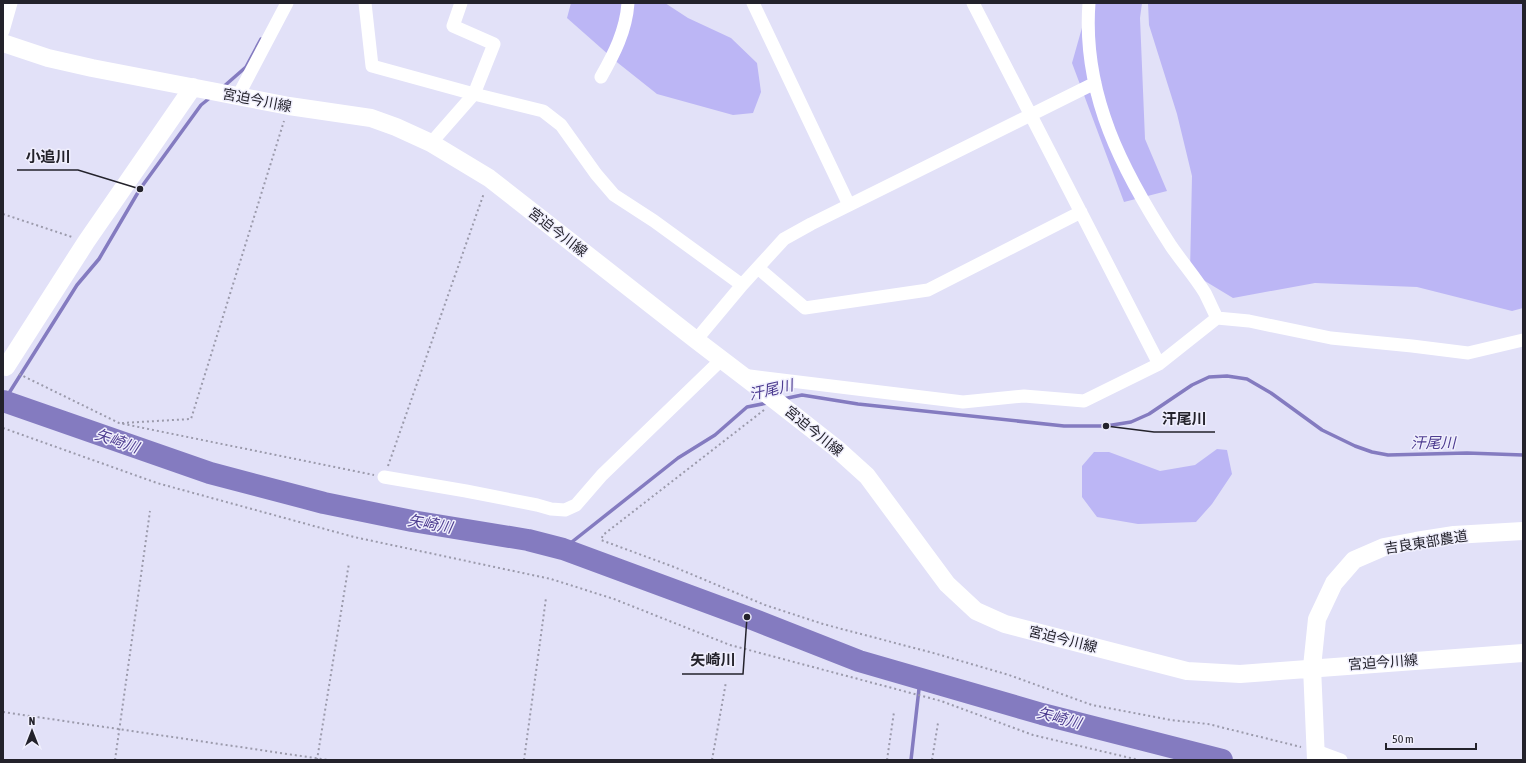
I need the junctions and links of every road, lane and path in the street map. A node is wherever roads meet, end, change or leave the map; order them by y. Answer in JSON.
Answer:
{"nodes":[{"id":1,"x":11,"y":3,"type":"edge"},
{"id":2,"x":287,"y":3,"type":"edge"},
{"id":3,"x":365,"y":3,"type":"edge"},
{"id":4,"x":461,"y":3,"type":"edge"},
{"id":5,"x":628,"y":3,"type":"edge"},
{"id":6,"x":753,"y":3,"type":"edge"},
{"id":7,"x":973,"y":3,"type":"edge"},
{"id":8,"x":1089,"y":3,"type":"edge"},
{"id":9,"x":3,"y":31,"type":"edge"},
{"id":10,"x":3,"y":43,"type":"edge"},
{"id":11,"x":600,"y":78,"type":"dead end"},
{"id":12,"x":1095,"y":83,"type":"junction"},
{"id":13,"x":193,"y":87,"type":"junction"},
{"id":14,"x":474,"y":94,"type":"junction"},
{"id":15,"x":238,"y":96,"type":"junction"},
{"id":16,"x":289,"y":106,"type":"junction"},
{"id":17,"x":1031,"y":115,"type":"junction"},
{"id":18,"x":431,"y":143,"type":"junction"},
{"id":19,"x":489,"y":178,"type":"junction"},
{"id":20,"x":849,"y":205,"type":"junction"},
{"id":21,"x":1081,"y":212,"type":"junction"},
{"id":22,"x":3,"y":214,"type":"edge"},
{"id":23,"x":86,"y":242,"type":"junction"},
{"id":24,"x":758,"y":268,"type":"junction"},
{"id":25,"x":742,"y":285,"type":"junction"},
{"id":26,"x":1217,"y":318,"type":"junction"},
{"id":27,"x":696,"y":340,"type":"junction"},
{"id":28,"x":1523,"y":340,"type":"edge"},
{"id":29,"x":722,"y":360,"type":"junction"},
{"id":30,"x":1159,"y":364,"type":"junction"},
{"id":31,"x":4,"y":372,"type":"edge"},
{"id":32,"x":742,"y":375,"type":"junction"},
{"id":33,"x":776,"y":401,"type":"junction"},
{"id":34,"x":119,"y":423,"type":"junction"},
{"id":35,"x":3,"y":428,"type":"edge"},
{"id":36,"x":384,"y":477,"type":"junction"},
{"id":37,"x":150,"y":511,"type":"dead end"},
{"id":38,"x":1523,"y":531,"type":"edge"},
{"id":39,"x":349,"y":563,"type":"dead end"},
{"id":40,"x":546,"y":598,"type":"dead end"},
{"id":41,"x":1523,"y":652,"type":"edge"},
{"id":42,"x":1312,"y":667,"type":"junction"},
{"id":43,"x":726,"y":682,"type":"dead end"},
{"id":44,"x":3,"y":712,"type":"edge"},
{"id":45,"x":894,"y":712,"type":"dead end"},
{"id":46,"x":938,"y":723,"type":"dead end"},
{"id":47,"x":119,"y":729,"type":"junction"},
{"id":48,"x":1315,"y":755,"type":"edge"},
{"id":49,"x":317,"y":759,"type":"edge"},
{"id":50,"x":115,"y":760,"type":"edge"},
{"id":51,"x":328,"y":760,"type":"edge"},
{"id":52,"x":524,"y":760,"type":"edge"},
{"id":53,"x":712,"y":760,"type":"edge"},
{"id":54,"x":887,"y":760,"type":"edge"},
{"id":55,"x":932,"y":760,"type":"edge"},
{"id":56,"x":1139,"y":760,"type":"edge"},
{"id":57,"x":1341,"y":760,"type":"edge"}],
"edges":[{"from":1,"to":9,"type":"street"},
{"from":2,"to":15,"type":"street"},
{"from":3,"to":14,"type":"street"},
{"from":4,"to":14,"type":"street"},
{"from":5,"to":11,"type":"street"},
{"from":6,"to":20,"type":"street"},
{"from":7,"to":17,"type":"street"},
{"from":8,"to":12,"type":"street"},
{"from":10,"to":13,"type":"main road","name":"宮迫今川線"},
{"from":12,"to":17,"type":"street"},
{"from":12,"to":26,"type":"street"},
{"from":13,"to":15,"type":"main road","name":"宮迫今川線"},
{"from":13,"to":23,"type":"main road"},
{"from":14,"to":18,"type":"street"},
{"from":14,"to":25,"type":"street"},
{"from":15,"to":16,"type":"main road","name":"宮迫今川線"},
{"from":16,"to":18,"type":"main road","name":"宮迫今川線"},
{"from":16,"to":34,"type":"path"},
{"from":17,"to":20,"type":"street"},
{"from":17,"to":21,"type":"street"},
{"from":18,"to":19,"type":"main road","name":"宮迫今川線"},
{"from":19,"to":27,"type":"main road","name":"宮迫今川線"},
{"from":19,"to":36,"type":"path"},
{"from":20,"to":24,"type":"street"},
{"from":21,"to":24,"type":"street"},
{"from":21,"to":30,"type":"street"},
{"from":22,"to":23,"type":"path"},
{"from":23,"to":31,"type":"main road"},
{"from":24,"to":25,"type":"street"},
{"from":25,"to":27,"type":"street"},
{"from":26,"to":28,"type":"street"},
{"from":26,"to":30,"type":"street"},
{"from":27,"to":29,"type":"main road","name":"宮迫今川線"},
{"from":29,"to":32,"type":"main road","name":"宮迫今川線"},
{"from":29,"to":36,"type":"street"},
{"from":30,"to":32,"type":"street"},
{"from":31,"to":34,"type":"path"},
{"from":32,"to":33,"type":"main road","name":"宮迫今川線"},
{"from":33,"to":42,"type":"main road","name":"宮迫今川線"},
{"from":33,"to":48,"type":"path"},
{"from":34,"to":36,"type":"path"},
{"from":35,"to":56,"type":"path"},
{"from":37,"to":47,"type":"path"},
{"from":38,"to":42,"type":"main road","name":"吉良東部農道"},
{"from":39,"to":49,"type":"path"},
{"from":40,"to":52,"type":"path"},
{"from":41,"to":42,"type":"main road","name":"宮迫今川線"},
{"from":42,"to":48,"type":"main road","name":"吉良東部農道"},
{"from":43,"to":53,"type":"path"},
{"from":44,"to":47,"type":"path"},
{"from":45,"to":54,"type":"path"},
{"from":46,"to":55,"type":"path"},
{"from":47,"to":49,"type":"path"},
{"from":47,"to":50,"type":"path"},
{"from":48,"to":57,"type":"street"},
{"from":49,"to":51,"type":"path"}]}
